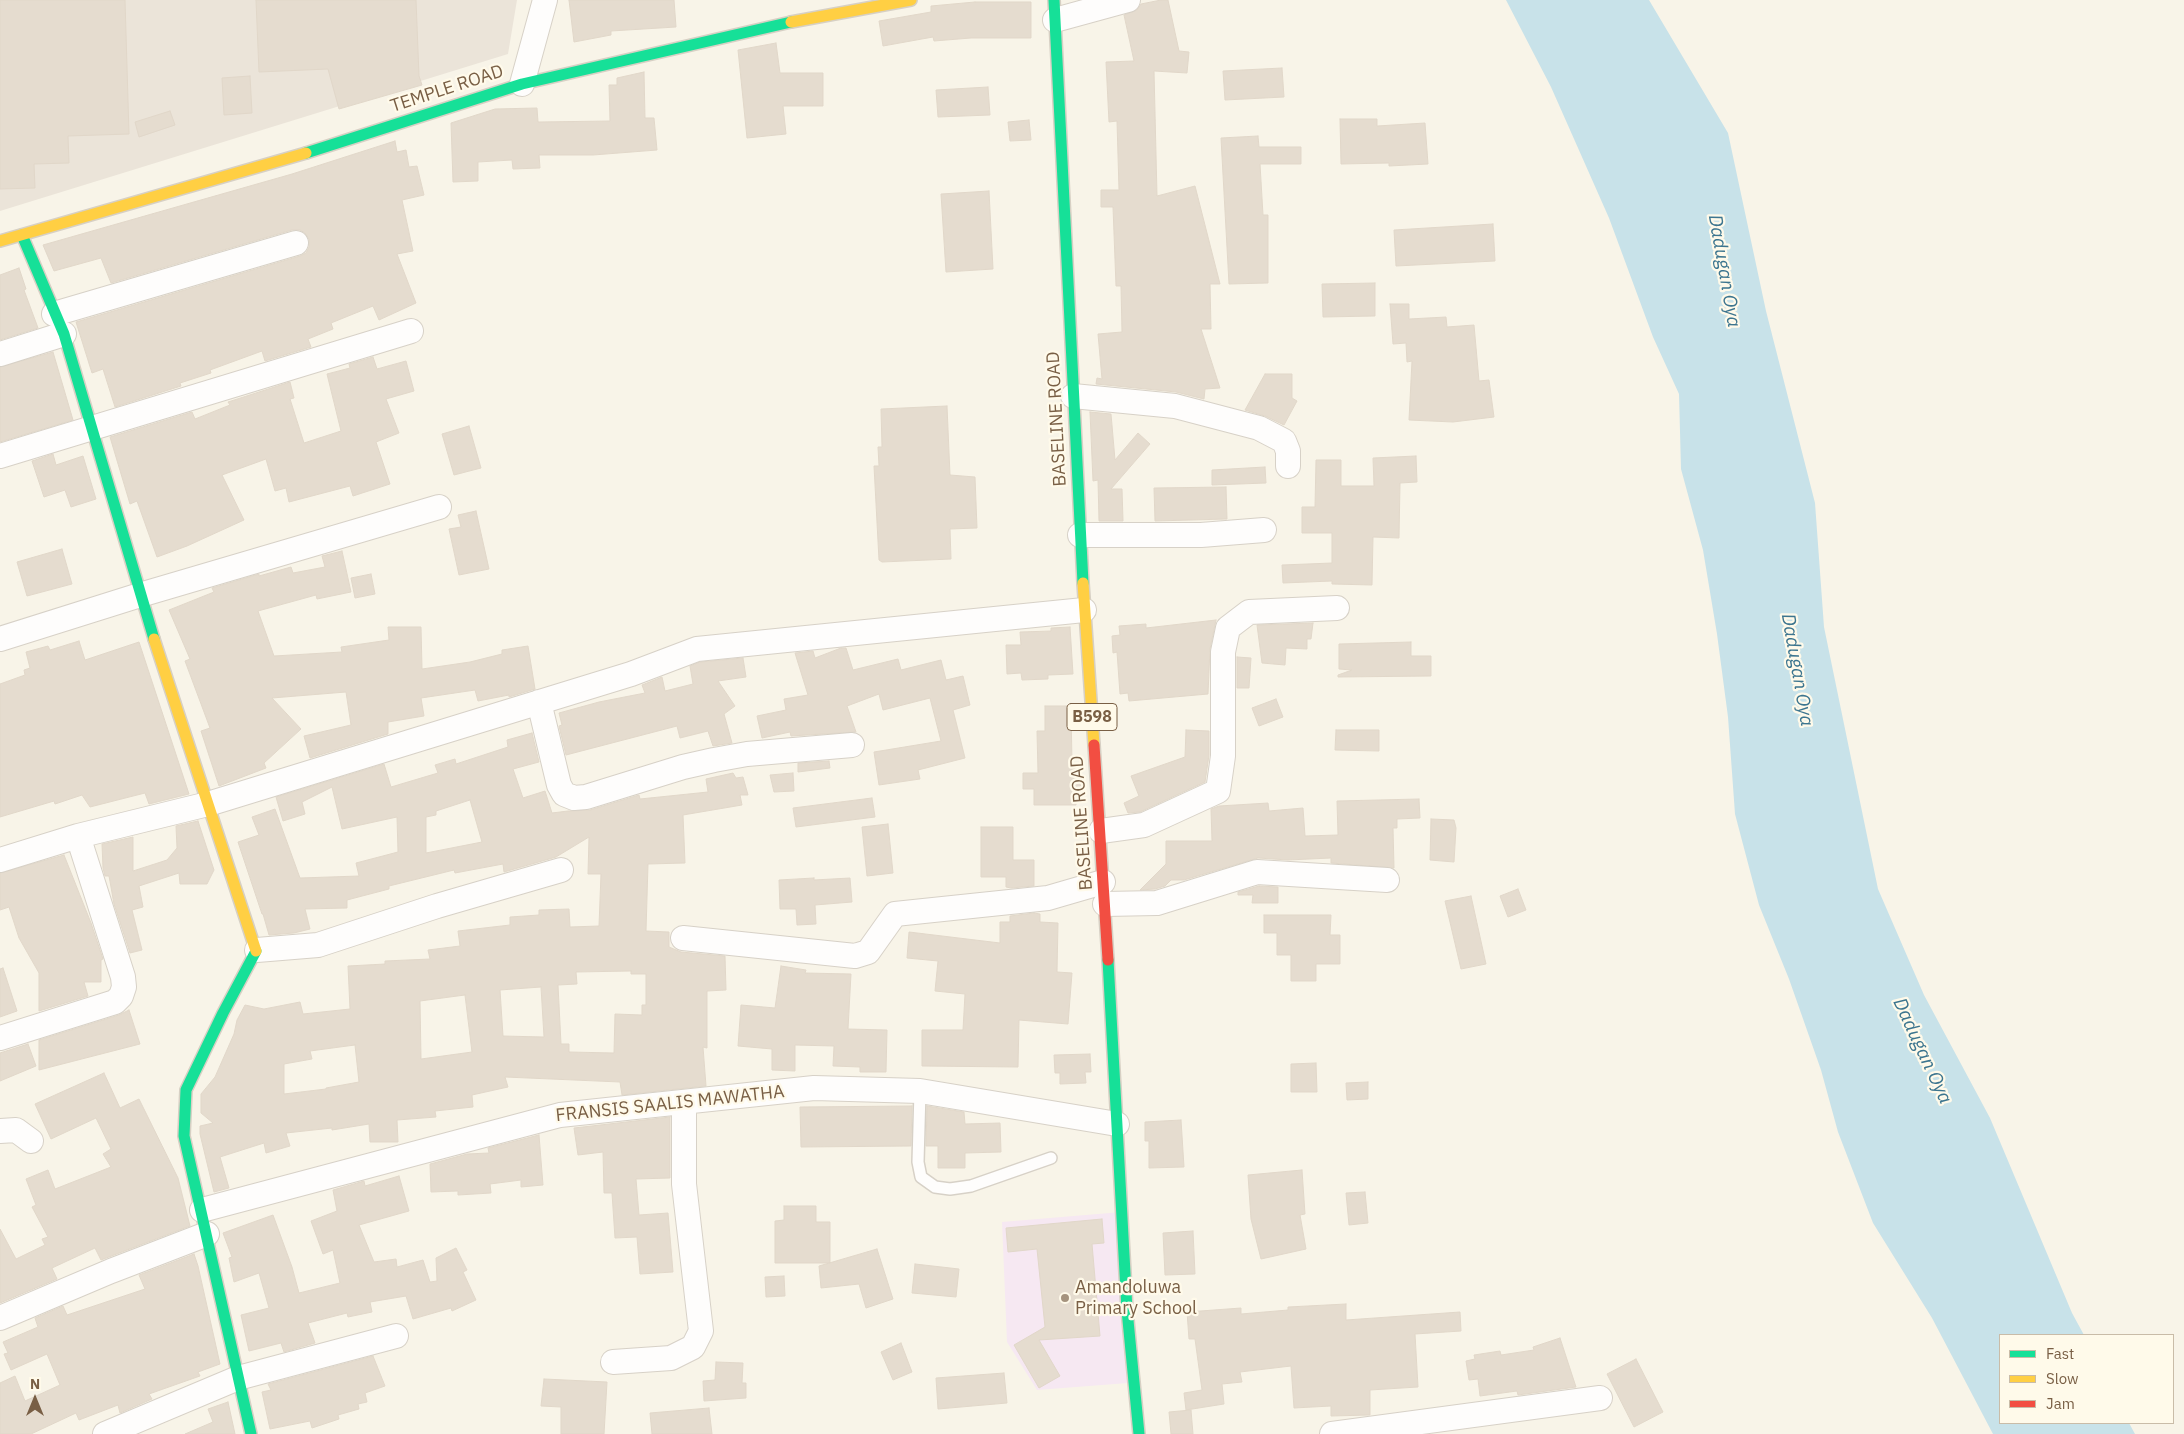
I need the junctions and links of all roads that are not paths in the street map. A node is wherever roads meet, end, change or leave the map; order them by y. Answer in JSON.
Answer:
{"nodes":[{"id":1,"x":545,"y":0,"type":"edge"},
{"id":2,"x":912,"y":0,"type":"edge"},
{"id":3,"x":1128,"y":0,"type":"edge"},
{"id":4,"x":1055,"y":10,"type":"edge"},
{"id":5,"x":522,"y":84,"type":"junction"},
{"id":6,"x":22,"y":235,"type":"junction"},
{"id":7,"x":0,"y":242,"type":"edge"},
{"id":8,"x":296,"y":243,"type":"dead end"},
{"id":9,"x":59,"y":324,"type":"junction"},
{"id":10,"x":411,"y":332,"type":"dead end"},
{"id":11,"x":0,"y":354,"type":"edge"},
{"id":12,"x":1073,"y":396,"type":"junction"},
{"id":13,"x":91,"y":428,"type":"junction"},
{"id":14,"x":0,"y":456,"type":"edge"},
{"id":15,"x":1288,"y":466,"type":"dead end"},
{"id":16,"x":439,"y":507,"type":"dead end"},
{"id":17,"x":1264,"y":530,"type":"dead end"},
{"id":18,"x":1080,"y":535,"type":"junction"},
{"id":19,"x":140,"y":595,"type":"junction"},
{"id":20,"x":1337,"y":608,"type":"dead end"},
{"id":21,"x":1084,"y":610,"type":"junction"},
{"id":22,"x":0,"y":639,"type":"edge"},
{"id":23,"x":539,"y":702,"type":"junction"},
{"id":24,"x":852,"y":746,"type":"dead end"},
{"id":25,"x":208,"y":804,"type":"junction"},
{"id":26,"x":1101,"y":831,"type":"junction"},
{"id":27,"x":78,"y":836,"type":"junction"},
{"id":28,"x":0,"y":860,"type":"edge"},
{"id":29,"x":561,"y":870,"type":"dead end"},
{"id":30,"x":1386,"y":880,"type":"dead end"},
{"id":31,"x":1104,"y":893,"type":"junction"},
{"id":32,"x":682,"y":938,"type":"dead end"},
{"id":33,"x":257,"y":950,"type":"junction"},
{"id":34,"x":0,"y":1038,"type":"edge"},
{"id":35,"x":920,"y":1091,"type":"junction"},
{"id":36,"x":684,"y":1102,"type":"junction"},
{"id":37,"x":1117,"y":1124,"type":"junction"},
{"id":38,"x":0,"y":1131,"type":"edge"},
{"id":39,"x":30,"y":1141,"type":"dead end"},
{"id":40,"x":1051,"y":1158,"type":"dead end"},
{"id":41,"x":202,"y":1210,"type":"junction"},
{"id":42,"x":207,"y":1234,"type":"junction"},
{"id":43,"x":0,"y":1318,"type":"edge"},
{"id":44,"x":396,"y":1336,"type":"dead end"},
{"id":45,"x":613,"y":1362,"type":"dead end"},
{"id":46,"x":238,"y":1378,"type":"junction"},
{"id":47,"x":1600,"y":1398,"type":"dead end"},
{"id":48,"x":105,"y":1434,"type":"edge"},
{"id":49,"x":251,"y":1434,"type":"edge"},
{"id":50,"x":1139,"y":1434,"type":"edge"},
{"id":51,"x":1332,"y":1434,"type":"edge"}],
"edges":[{"from":1,"to":5,"type":"street"},
{"from":2,"to":5,"type":"street","name":"TEMPLE ROAD"},
{"from":3,"to":4,"type":"street"},
{"from":4,"to":12,"type":"street","name":"BASELINE ROAD","number":"B598"},
{"from":5,"to":6,"type":"street","name":"TEMPLE ROAD"},
{"from":6,"to":7,"type":"street","name":"TEMPLE ROAD"},
{"from":6,"to":9,"type":"street"},
{"from":8,"to":9,"type":"street"},
{"from":9,"to":11,"type":"street"},
{"from":9,"to":13,"type":"street"},
{"from":10,"to":13,"type":"street"},
{"from":12,"to":15,"type":"street"},
{"from":12,"to":18,"type":"street","name":"BASELINE ROAD","number":"B598"},
{"from":13,"to":14,"type":"street"},
{"from":13,"to":19,"type":"street"},
{"from":16,"to":19,"type":"street"},
{"from":17,"to":18,"type":"street"},
{"from":18,"to":21,"type":"street","name":"BASELINE ROAD","number":"B598"},
{"from":19,"to":22,"type":"street"},
{"from":19,"to":25,"type":"street"},
{"from":20,"to":26,"type":"street"},
{"from":21,"to":23,"type":"street"},
{"from":21,"to":26,"type":"street","name":"BASELINE ROAD","number":"B598"},
{"from":23,"to":24,"type":"street"},
{"from":23,"to":25,"type":"street"},
{"from":25,"to":27,"type":"street"},
{"from":25,"to":33,"type":"street"},
{"from":26,"to":31,"type":"street","name":"BASELINE ROAD","number":"B598"},
{"from":27,"to":28,"type":"street"},
{"from":27,"to":34,"type":"street"},
{"from":29,"to":33,"type":"street"},
{"from":30,"to":31,"type":"street"},
{"from":31,"to":32,"type":"street"},
{"from":31,"to":37,"type":"street","name":"BASELINE ROAD","number":"B598"},
{"from":33,"to":41,"type":"street"},
{"from":35,"to":36,"type":"street","name":"FRANSIS SAALIS MAWATHA"},
{"from":35,"to":37,"type":"street","name":"FRANSIS SAALIS MAWATHA"},
{"from":35,"to":40,"type":"lane"},
{"from":36,"to":41,"type":"street","name":"FRANSIS SAALIS MAWATHA"},
{"from":36,"to":45,"type":"street"},
{"from":37,"to":50,"type":"street","name":"BASELINE ROAD","number":"B598"},
{"from":38,"to":39,"type":"street"},
{"from":41,"to":42,"type":"street"},
{"from":42,"to":43,"type":"street"},
{"from":42,"to":46,"type":"street"},
{"from":44,"to":46,"type":"street"},
{"from":46,"to":48,"type":"street"},
{"from":46,"to":49,"type":"street"},
{"from":47,"to":51,"type":"street"}]}
